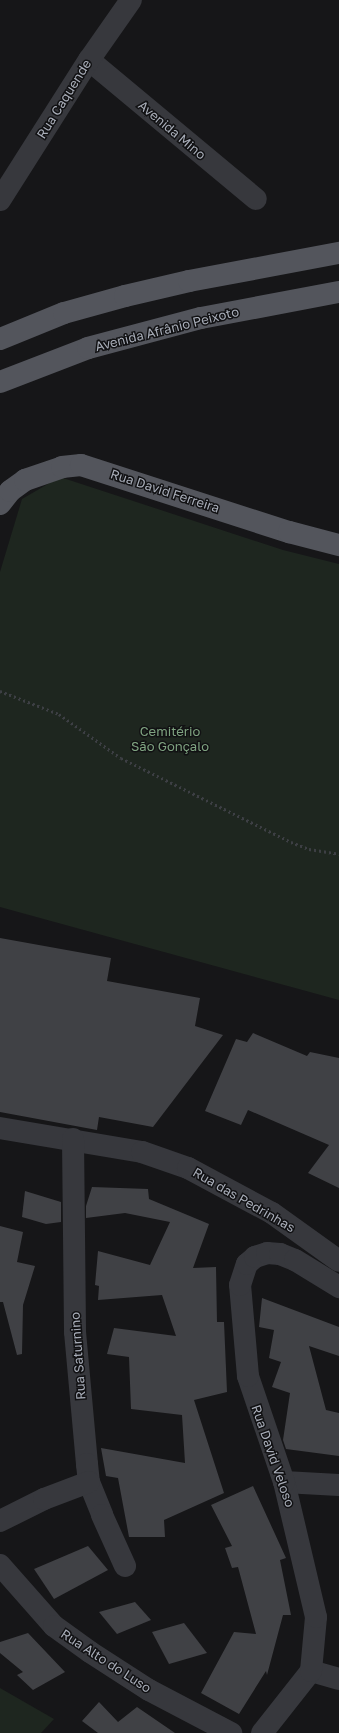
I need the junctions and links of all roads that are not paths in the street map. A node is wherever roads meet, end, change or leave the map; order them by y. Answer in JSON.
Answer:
{"nodes":[{"id":1,"x":132,"y":0,"type":"edge"},
{"id":2,"x":89,"y":60,"type":"junction"},
{"id":3,"x":256,"y":199,"type":"dead end"},
{"id":4,"x":0,"y":200,"type":"edge"},
{"id":5,"x":339,"y":253,"type":"edge"},
{"id":6,"x":339,"y":292,"type":"edge"},
{"id":7,"x":0,"y":339,"type":"edge"},
{"id":8,"x":0,"y":382,"type":"edge"},
{"id":9,"x":0,"y":504,"type":"edge"},
{"id":10,"x":339,"y":545,"type":"edge"},
{"id":11,"x":0,"y":1128,"type":"edge"},
{"id":12,"x":73,"y":1139,"type":"junction"},
{"id":13,"x":339,"y":1261,"type":"edge"},
{"id":14,"x":339,"y":1286,"type":"edge"},
{"id":15,"x":90,"y":1482,"type":"junction"},
{"id":16,"x":284,"y":1482,"type":"junction"},
{"id":17,"x":339,"y":1485,"type":"edge"},
{"id":18,"x":0,"y":1521,"type":"edge"},
{"id":19,"x":0,"y":1565,"type":"edge"},
{"id":20,"x":125,"y":1566,"type":"dead end"},
{"id":21,"x":311,"y":1671,"type":"junction"},
{"id":22,"x":339,"y":1679,"type":"edge"},
{"id":23,"x":231,"y":1733,"type":"edge"},
{"id":24,"x":262,"y":1733,"type":"edge"}],
"edges":[{"from":1,"to":2,"type":"street","name":"Rua Caquende"},
{"from":2,"to":3,"type":"street","name":"Avenida Mino"},
{"from":2,"to":4,"type":"street","name":"Rua Caquende"},
{"from":5,"to":7,"type":"main road"},
{"from":6,"to":8,"type":"main road","name":"Avenida Afrânio Peixoto"},
{"from":9,"to":10,"type":"main road","name":"Rua David Ferreira"},
{"from":11,"to":12,"type":"street","name":"Rua das Pedrinhas"},
{"from":12,"to":13,"type":"street","name":"Rua das Pedrinhas"},
{"from":12,"to":15,"type":"street","name":"Rua Saturnino"},
{"from":14,"to":16,"type":"street","name":"Rua David Veloso"},
{"from":15,"to":18,"type":"street"},
{"from":15,"to":20,"type":"street","name":"Rua Saturnino"},
{"from":16,"to":17,"type":"street"},
{"from":16,"to":21,"type":"street","name":"Rua David Veloso"},
{"from":19,"to":23,"type":"street","name":"Rua Alto do Luso"},
{"from":21,"to":22,"type":"street"},
{"from":21,"to":24,"type":"street"}]}
